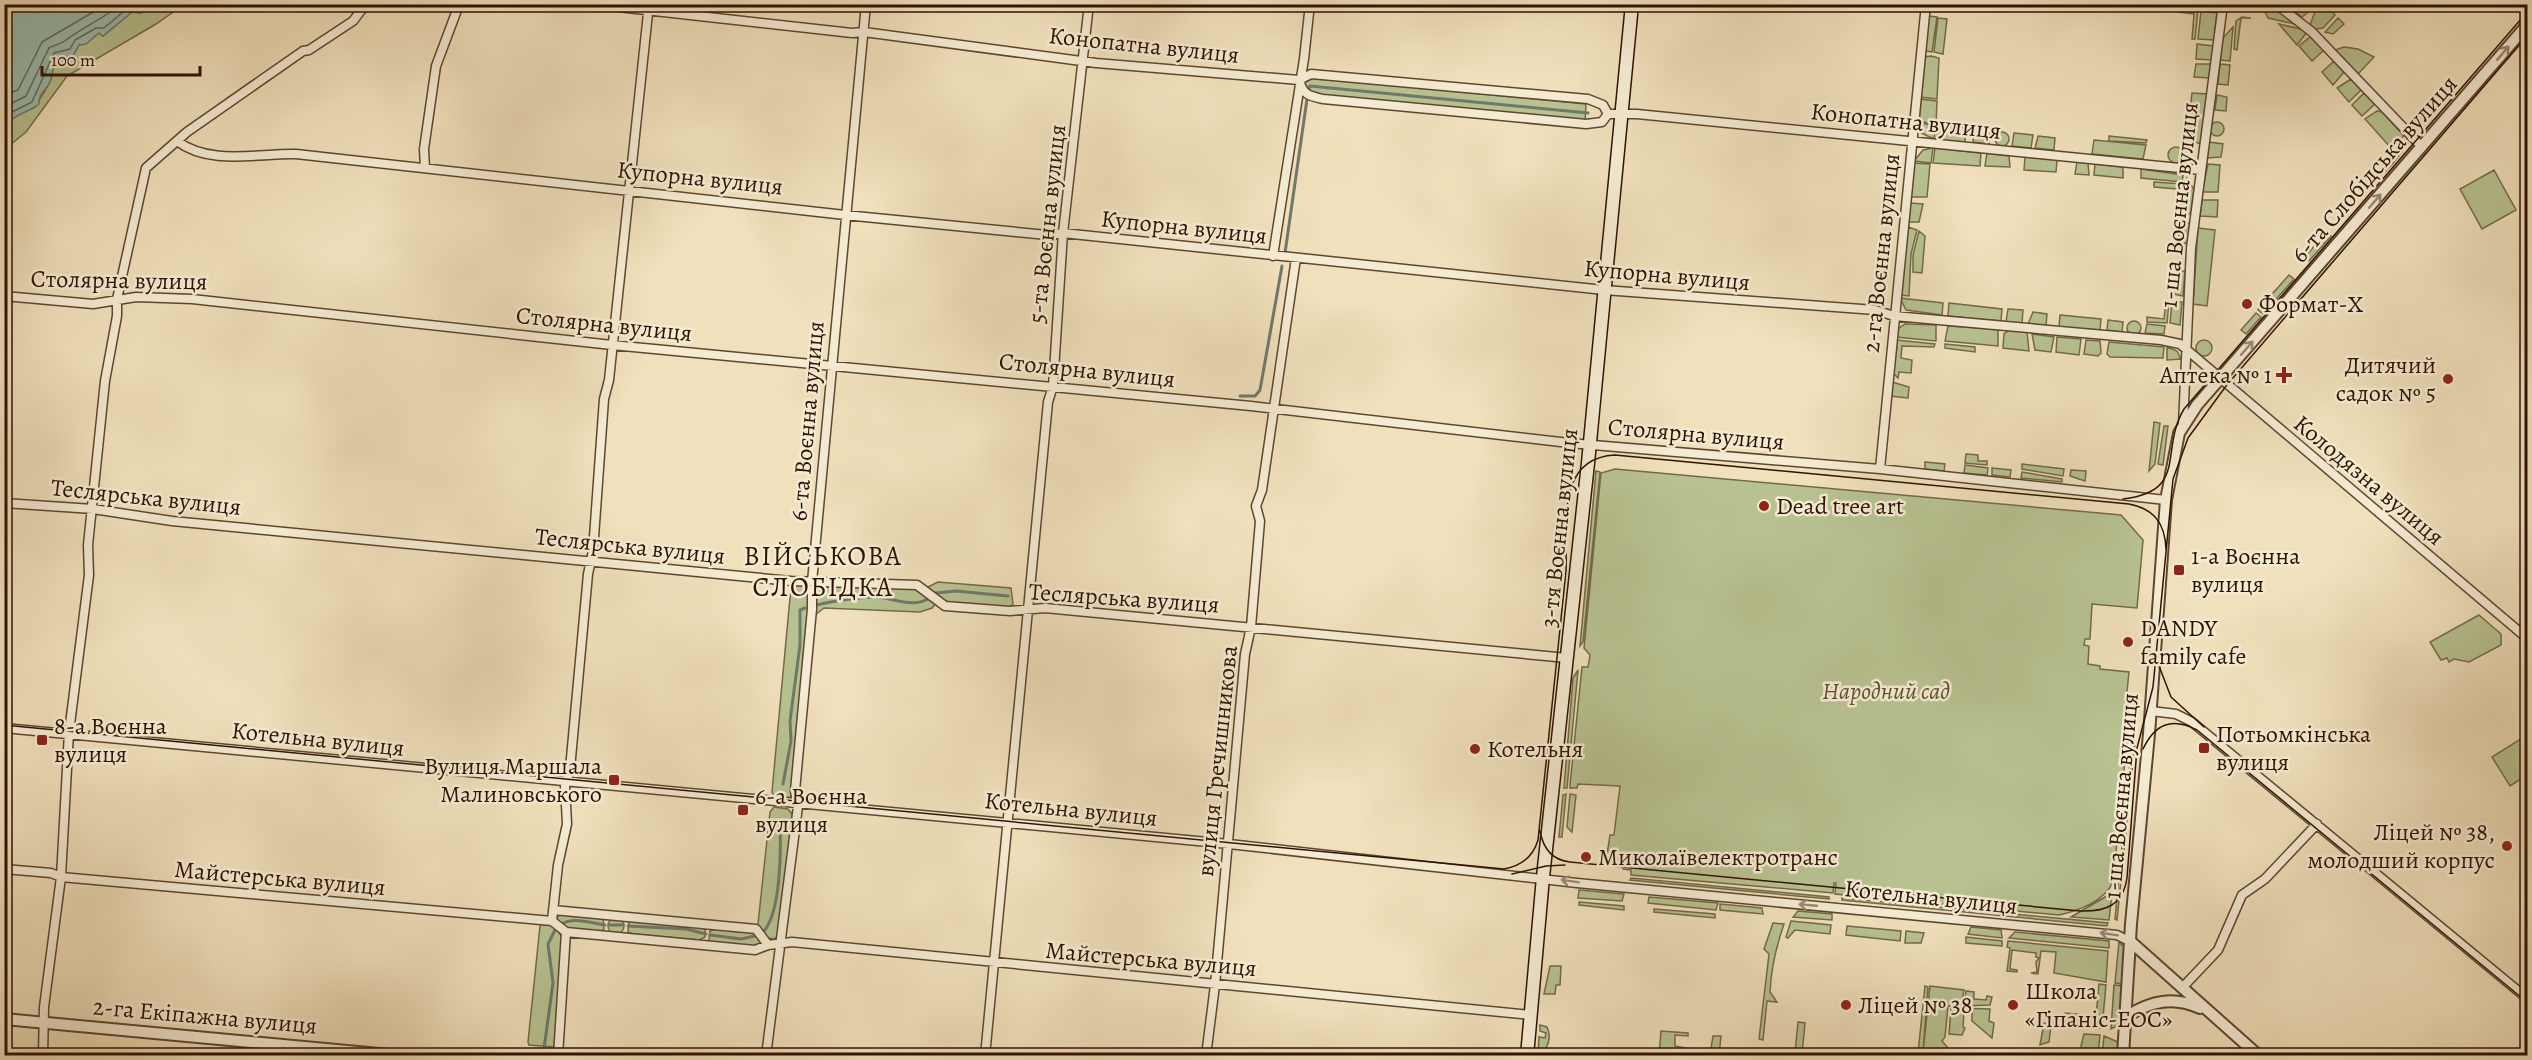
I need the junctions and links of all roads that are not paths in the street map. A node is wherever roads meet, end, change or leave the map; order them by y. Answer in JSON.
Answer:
{"nodes":[{"id":1,"x":366,"y":4,"type":"edge"},
{"id":2,"x":591,"y":4,"type":"edge"},
{"id":3,"x":866,"y":4,"type":"edge"},
{"id":4,"x":1089,"y":4,"type":"edge"},
{"id":5,"x":1310,"y":4,"type":"edge"},
{"id":6,"x":1632,"y":4,"type":"edge"},
{"id":7,"x":1926,"y":4,"type":"edge"},
{"id":8,"x":2223,"y":4,"type":"edge"},
{"id":9,"x":2276,"y":4,"type":"edge"},
{"id":10,"x":649,"y":8,"type":"edge"},
{"id":11,"x":457,"y":10,"type":"dead end"},
{"id":12,"x":2528,"y":24,"type":"edge"},
{"id":13,"x":864,"y":32,"type":"junction"},
{"id":14,"x":1084,"y":60,"type":"junction"},
{"id":15,"x":1299,"y":80,"type":"junction"},
{"id":16,"x":1615,"y":114,"type":"junction"},
{"id":17,"x":177,"y":141,"type":"junction"},
{"id":18,"x":1912,"y":141,"type":"junction"},
{"id":19,"x":2421,"y":146,"type":"junction"},
{"id":20,"x":425,"y":168,"type":"junction"},
{"id":21,"x":2200,"y":170,"type":"junction"},
{"id":22,"x":628,"y":190,"type":"junction"},
{"id":23,"x":845,"y":215,"type":"junction"},
{"id":24,"x":1064,"y":233,"type":"junction"},
{"id":25,"x":1273,"y":256,"type":"junction"},
{"id":26,"x":1296,"y":258,"type":"junction"},
{"id":27,"x":1604,"y":290,"type":"junction"},
{"id":28,"x":4,"y":296,"type":"edge"},
{"id":29,"x":117,"y":299,"type":"junction"},
{"id":30,"x":1894,"y":316,"type":"junction"},
{"id":31,"x":612,"y":345,"type":"junction"},
{"id":32,"x":2187,"y":351,"type":"junction"},
{"id":33,"x":831,"y":366,"type":"junction"},
{"id":34,"x":2220,"y":380,"type":"junction"},
{"id":35,"x":1053,"y":386,"type":"junction"},
{"id":36,"x":1274,"y":409,"type":"junction"},
{"id":37,"x":2183,"y":425,"type":"junction"},
{"id":38,"x":1590,"y":445,"type":"junction"},
{"id":39,"x":1880,"y":469,"type":"junction"},
{"id":40,"x":2166,"y":500,"type":"junction"},
{"id":41,"x":4,"y":503,"type":"edge"},
{"id":42,"x":93,"y":509,"type":"junction"},
{"id":43,"x":592,"y":561,"type":"junction"},
{"id":44,"x":812,"y":582,"type":"junction"},
{"id":45,"x":1029,"y":609,"type":"junction"},
{"id":46,"x":1251,"y":627,"type":"junction"},
{"id":47,"x":2528,"y":639,"type":"edge"},
{"id":48,"x":1567,"y":658,"type":"junction"},
{"id":49,"x":2151,"y":711,"type":"junction"},
{"id":50,"x":4,"y":728,"type":"edge"},
{"id":51,"x":70,"y":734,"type":"junction"},
{"id":52,"x":566,"y":783,"type":"junction"},
{"id":53,"x":797,"y":803,"type":"junction"},
{"id":54,"x":1009,"y":823,"type":"junction"},
{"id":55,"x":2317,"y":824,"type":"junction"},
{"id":56,"x":1229,"y":844,"type":"junction"},
{"id":57,"x":4,"y":869,"type":"edge"},
{"id":58,"x":61,"y":877,"type":"junction"},
{"id":59,"x":1543,"y":877,"type":"junction"},
{"id":60,"x":554,"y":910,"type":"junction"},
{"id":61,"x":552,"y":921,"type":"junction"},
{"id":62,"x":566,"y":933,"type":"junction"},
{"id":63,"x":2132,"y":942,"type":"junction"},
{"id":64,"x":768,"y":945,"type":"junction"},
{"id":65,"x":782,"y":945,"type":"junction"},
{"id":66,"x":996,"y":964,"type":"junction"},
{"id":67,"x":1215,"y":985,"type":"junction"},
{"id":68,"x":2182,"y":988,"type":"junction"},
{"id":69,"x":2528,"y":999,"type":"edge"},
{"id":70,"x":2207,"y":1011,"type":"junction"},
{"id":71,"x":1531,"y":1015,"type":"junction"},
{"id":72,"x":2127,"y":1016,"type":"junction"},
{"id":73,"x":4,"y":1019,"type":"edge"},
{"id":74,"x":44,"y":1023,"type":"junction"},
{"id":75,"x":43,"y":1056,"type":"edge"},
{"id":76,"x":401,"y":1056,"type":"edge"},
{"id":77,"x":558,"y":1056,"type":"edge"},
{"id":78,"x":766,"y":1056,"type":"edge"},
{"id":79,"x":985,"y":1056,"type":"edge"},
{"id":80,"x":1206,"y":1056,"type":"edge"},
{"id":81,"x":1527,"y":1056,"type":"edge"},
{"id":82,"x":2123,"y":1056,"type":"edge"},
{"id":83,"x":2259,"y":1056,"type":"edge"}],
"edges":[{"from":1,"to":17,"type":"street"},
{"from":2,"to":10,"type":"street","name":"Конопатна вулиця"},
{"from":3,"to":13,"type":"street","name":"6-та Воєнна вулиця"},
{"from":4,"to":14,"type":"street","name":"5-та Воєнна вулиця"},
{"from":5,"to":15,"type":"street"},
{"from":6,"to":16,"type":"main road","name":"3-тя Воєнна вулиця"},
{"from":7,"to":18,"type":"street","name":"2-га Воєнна вулиця"},
{"from":8,"to":21,"type":"street","name":"1-ша Воєнна вулиця"},
{"from":9,"to":19,"type":"street"},
{"from":10,"to":13,"type":"street","name":"Конопатна вулиця"},
{"from":10,"to":22,"type":"street"},
{"from":11,"to":20,"type":"street"},
{"from":19,"to":12,"type":"street","name":"6-та Слобідська вулиця","one_way":true},
{"from":13,"to":14,"type":"street","name":"Конопатна вулиця"},
{"from":13,"to":23,"type":"street","name":"6-та Воєнна вулиця"},
{"from":14,"to":15,"type":"street","name":"Конопатна вулиця"},
{"from":14,"to":24,"type":"street","name":"5-та Воєнна вулиця"},
{"from":15,"to":16,"type":"street","name":"Конопатна вулиця"},
{"from":15,"to":16,"type":"street","name":"Конопатна вулиця"},
{"from":15,"to":25,"type":"street"},
{"from":16,"to":18,"type":"street","name":"Конопатна вулиця"},
{"from":16,"to":27,"type":"main road","name":"3-тя Воєнна вулиця"},
{"from":17,"to":20,"type":"street","name":"Купорна вулиця"},
{"from":17,"to":29,"type":"street"},
{"from":18,"to":21,"type":"street","name":"Конопатна вулиця"},
{"from":18,"to":30,"type":"street","name":"2-га Воєнна вулиця"},
{"from":34,"to":19,"type":"street","name":"6-та Слобідська вулиця","one_way":true},
{"from":20,"to":22,"type":"street","name":"Купорна вулиця"},
{"from":21,"to":32,"type":"street","name":"1-ша Воєнна вулиця"},
{"from":22,"to":23,"type":"street","name":"Купорна вулиця"},
{"from":22,"to":31,"type":"street"},
{"from":23,"to":24,"type":"street","name":"Купорна вулиця"},
{"from":23,"to":33,"type":"street","name":"6-та Воєнна вулиця"},
{"from":24,"to":25,"type":"street","name":"Купорна вулиця"},
{"from":24,"to":35,"type":"street","name":"5-та Воєнна вулиця"},
{"from":25,"to":26,"type":"street","name":"Купорна вулиця"},
{"from":26,"to":27,"type":"street","name":"Купорна вулиця"},
{"from":26,"to":36,"type":"street","name":"вулиця Гречишникова"},
{"from":27,"to":30,"type":"street","name":"Купорна вулиця"},
{"from":27,"to":38,"type":"main road","name":"3-тя Воєнна вулиця"},
{"from":28,"to":29,"type":"street","name":"Столярна вулиця"},
{"from":29,"to":31,"type":"street","name":"Столярна вулиця"},
{"from":29,"to":42,"type":"street"},
{"from":30,"to":32,"type":"street","name":"Купорна вулиця"},
{"from":30,"to":39,"type":"street","name":"2-га Воєнна вулиця"},
{"from":31,"to":33,"type":"street","name":"Столярна вулиця"},
{"from":31,"to":43,"type":"street"},
{"from":32,"to":34,"type":"street","name":"Колодязна вулиця"},
{"from":32,"to":37,"type":"street","name":"1-ша Воєнна вулиця"},
{"from":33,"to":35,"type":"street","name":"Столярна вулиця"},
{"from":33,"to":44,"type":"street","name":"6-та Воєнна вулиця"},
{"from":34,"to":37,"type":"street","name":"6-та Слобідська вулиця"},
{"from":34,"to":47,"type":"street","name":"Колодязна вулиця"},
{"from":35,"to":36,"type":"street","name":"Столярна вулиця"},
{"from":35,"to":45,"type":"street","name":"5-та Воєнна вулиця"},
{"from":36,"to":38,"type":"street","name":"Столярна вулиця"},
{"from":36,"to":46,"type":"street","name":"вулиця Гречишникова"},
{"from":37,"to":40,"type":"street","name":"1-ша Воєнна вулиця"},
{"from":38,"to":39,"type":"street","name":"Столярна вулиця"},
{"from":38,"to":48,"type":"main road","name":"3-тя Воєнна вулиця"},
{"from":39,"to":40,"type":"street","name":"Столярна вулиця"},
{"from":40,"to":49,"type":"street","name":"1-ша Воєнна вулиця"},
{"from":41,"to":42,"type":"street","name":"Теслярська вулиця"},
{"from":42,"to":43,"type":"street","name":"Теслярська вулиця"},
{"from":42,"to":51,"type":"street"},
{"from":43,"to":44,"type":"street","name":"Теслярська вулиця"},
{"from":43,"to":52,"type":"street"},
{"from":44,"to":45,"type":"street","name":"Теслярська вулиця"},
{"from":44,"to":53,"type":"street","name":"6-та Воєнна вулиця"},
{"from":45,"to":46,"type":"street","name":"Теслярська вулиця"},
{"from":45,"to":54,"type":"street","name":"5-та Воєнна вулиця"},
{"from":46,"to":48,"type":"street","name":"Теслярська вулиця"},
{"from":46,"to":56,"type":"street","name":"вулиця Гречишникова"},
{"from":48,"to":59,"type":"main road","name":"3-тя Воєнна вулиця"},
{"from":49,"to":55,"type":"street"},
{"from":49,"to":63,"type":"street","name":"1-ша Воєнна вулиця"},
{"from":50,"to":51,"type":"street","name":"Котельна вулиця"},
{"from":51,"to":52,"type":"street","name":"Котельна вулиця"},
{"from":51,"to":58,"type":"street"},
{"from":52,"to":53,"type":"street","name":"Котельна вулиця"},
{"from":52,"to":60,"type":"street"},
{"from":53,"to":54,"type":"street","name":"Котельна вулиця"},
{"from":53,"to":65,"type":"street","name":"6-та Воєнна вулиця"},
{"from":54,"to":56,"type":"street","name":"Котельна вулиця"},
{"from":54,"to":66,"type":"street","name":"5-та Воєнна вулиця"},
{"from":55,"to":68,"type":"street"},
{"from":55,"to":69,"type":"street"},
{"from":56,"to":59,"type":"street","name":"Котельна вулиця"},
{"from":56,"to":67,"type":"street","name":"вулиця Гречишникова"},
{"from":57,"to":58,"type":"street","name":"Майстерська вулиця"},
{"from":58,"to":61,"type":"street","name":"Майстерська вулиця"},
{"from":58,"to":74,"type":"street"},
{"from":63,"to":59,"type":"street","name":"Котельна вулиця","one_way":true},
{"from":59,"to":71,"type":"main road","name":"3-тя Воєнна вулиця"},
{"from":60,"to":61,"type":"street"},
{"from":60,"to":64,"type":"street"},
{"from":61,"to":62,"type":"street"},
{"from":62,"to":64,"type":"street","name":"Майстерська вулиця"},
{"from":62,"to":77,"type":"street"},
{"from":63,"to":68,"type":"street"},
{"from":63,"to":72,"type":"street","name":"1-ша Воєнна вулиця"},
{"from":64,"to":65,"type":"street","name":"Майстерська вулиця"},
{"from":65,"to":66,"type":"street","name":"Майстерська вулиця"},
{"from":65,"to":78,"type":"street","name":"6-та Воєнна вулиця"},
{"from":66,"to":67,"type":"street","name":"Майстерська вулиця"},
{"from":66,"to":79,"type":"street","name":"5-та Воєнна вулиця"},
{"from":67,"to":71,"type":"street","name":"Майстерська вулиця"},
{"from":67,"to":80,"type":"street","name":"вулиця Гречишникова"},
{"from":68,"to":70,"type":"street"},
{"from":70,"to":72,"type":"street"},
{"from":70,"to":83,"type":"street"},
{"from":71,"to":81,"type":"main road","name":"3-тя Воєнна вулиця"},
{"from":72,"to":82,"type":"street","name":"1-ша Воєнна вулиця"},
{"from":73,"to":74,"type":"street","name":"2-га Екіпажна вулиця"},
{"from":74,"to":75,"type":"street"},
{"from":74,"to":76,"type":"street","name":"2-га Екіпажна вулиця"}]}
